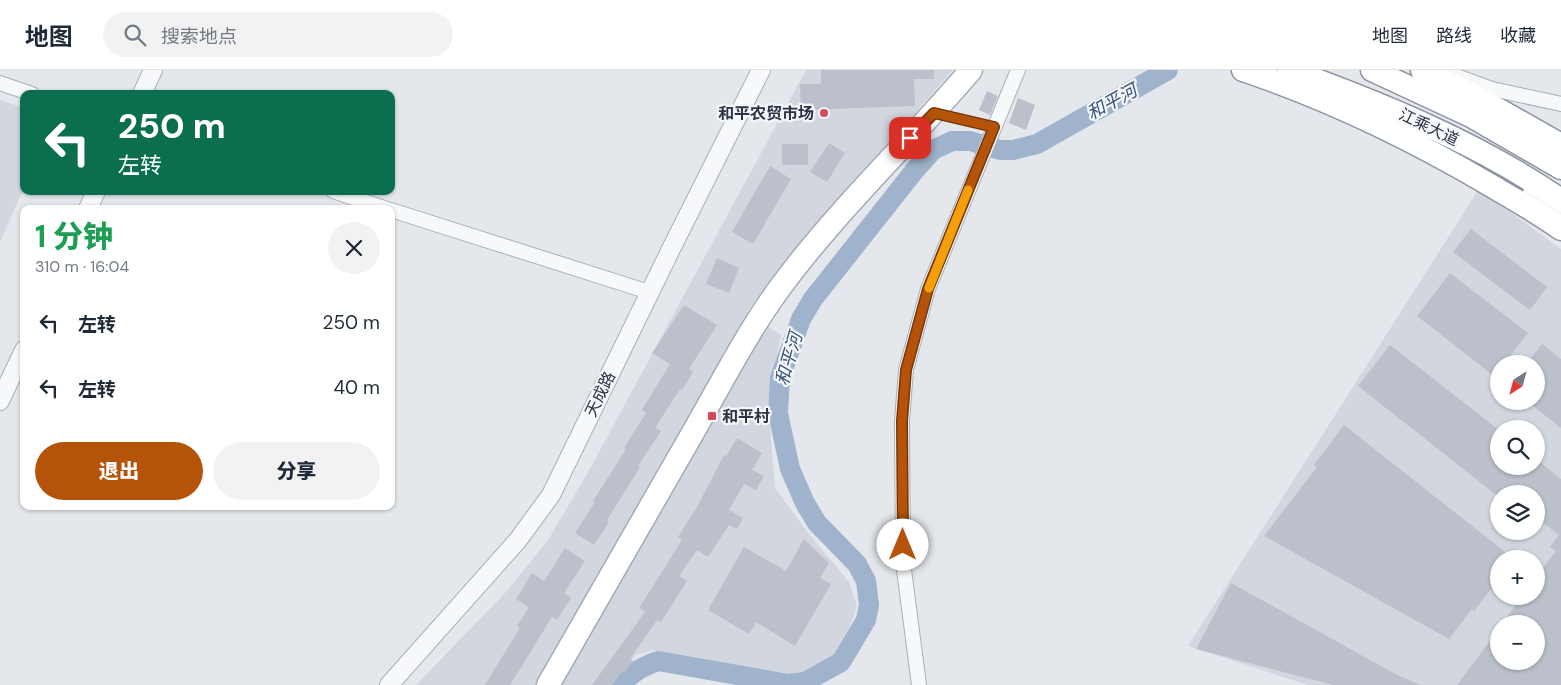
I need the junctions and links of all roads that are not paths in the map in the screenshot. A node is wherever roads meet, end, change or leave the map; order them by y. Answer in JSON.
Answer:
{"nodes":[{"id":1,"x":153,"y":70,"type":"edge"},
{"id":2,"x":761,"y":70,"type":"edge"},
{"id":3,"x":971,"y":70,"type":"edge"},
{"id":4,"x":1018,"y":70,"type":"edge"},
{"id":5,"x":1243,"y":70,"type":"edge"},
{"id":6,"x":1264,"y":70,"type":"edge"},
{"id":7,"x":1289,"y":70,"type":"edge"},
{"id":8,"x":1372,"y":70,"type":"edge"},
{"id":9,"x":1398,"y":70,"type":"edge"},
{"id":10,"x":1422,"y":70,"type":"edge"},
{"id":11,"x":1441,"y":70,"type":"edge"},
{"id":12,"x":0,"y":83,"type":"edge"},
{"id":13,"x":20,"y":90,"type":"edge"},
{"id":14,"x":144,"y":90,"type":"edge"},
{"id":15,"x":1561,"y":104,"type":"edge"},
{"id":16,"x":934,"y":113,"type":"junction"},
{"id":17,"x":992,"y":132,"type":"junction"},
{"id":18,"x":1561,"y":145,"type":"edge"},
{"id":19,"x":1561,"y":154,"type":"edge"},
{"id":20,"x":1561,"y":168,"type":"edge"},
{"id":21,"x":344,"y":195,"type":"edge"},
{"id":22,"x":1561,"y":200,"type":"edge"},
{"id":23,"x":375,"y":205,"type":"edge"},
{"id":24,"x":395,"y":211,"type":"edge"},
{"id":25,"x":1561,"y":214,"type":"edge"},
{"id":26,"x":1561,"y":229,"type":"edge"},
{"id":27,"x":649,"y":292,"type":"junction"},
{"id":28,"x":20,"y":358,"type":"edge"},
{"id":29,"x":0,"y":401,"type":"edge"},
{"id":30,"x":389,"y":685,"type":"edge"},
{"id":31,"x":548,"y":685,"type":"edge"},
{"id":32,"x":919,"y":685,"type":"edge"}],
"edges":[{"from":1,"to":14,"type":"street"},
{"from":2,"to":27,"type":"street","name":"天成路"},
{"from":3,"to":16,"type":"main road"},
{"from":4,"to":17,"type":"street"},
{"from":5,"to":26,"type":"main road"},
{"from":6,"to":25,"type":"street"},
{"from":7,"to":22,"type":"main road","name":"江乘大道"},
{"from":8,"to":20,"type":"main road","name":"江乘大道"},
{"from":9,"to":19,"type":"street"},
{"from":10,"to":18,"type":"main road"},
{"from":11,"to":15,"type":"street"},
{"from":12,"to":13,"type":"street"},
{"from":16,"to":17,"type":"lane"},
{"from":16,"to":31,"type":"main road"},
{"from":17,"to":32,"type":"street"},
{"from":21,"to":23,"type":"street"},
{"from":24,"to":27,"type":"street"},
{"from":27,"to":30,"type":"street","name":"天成路"},
{"from":28,"to":29,"type":"street"}]}
